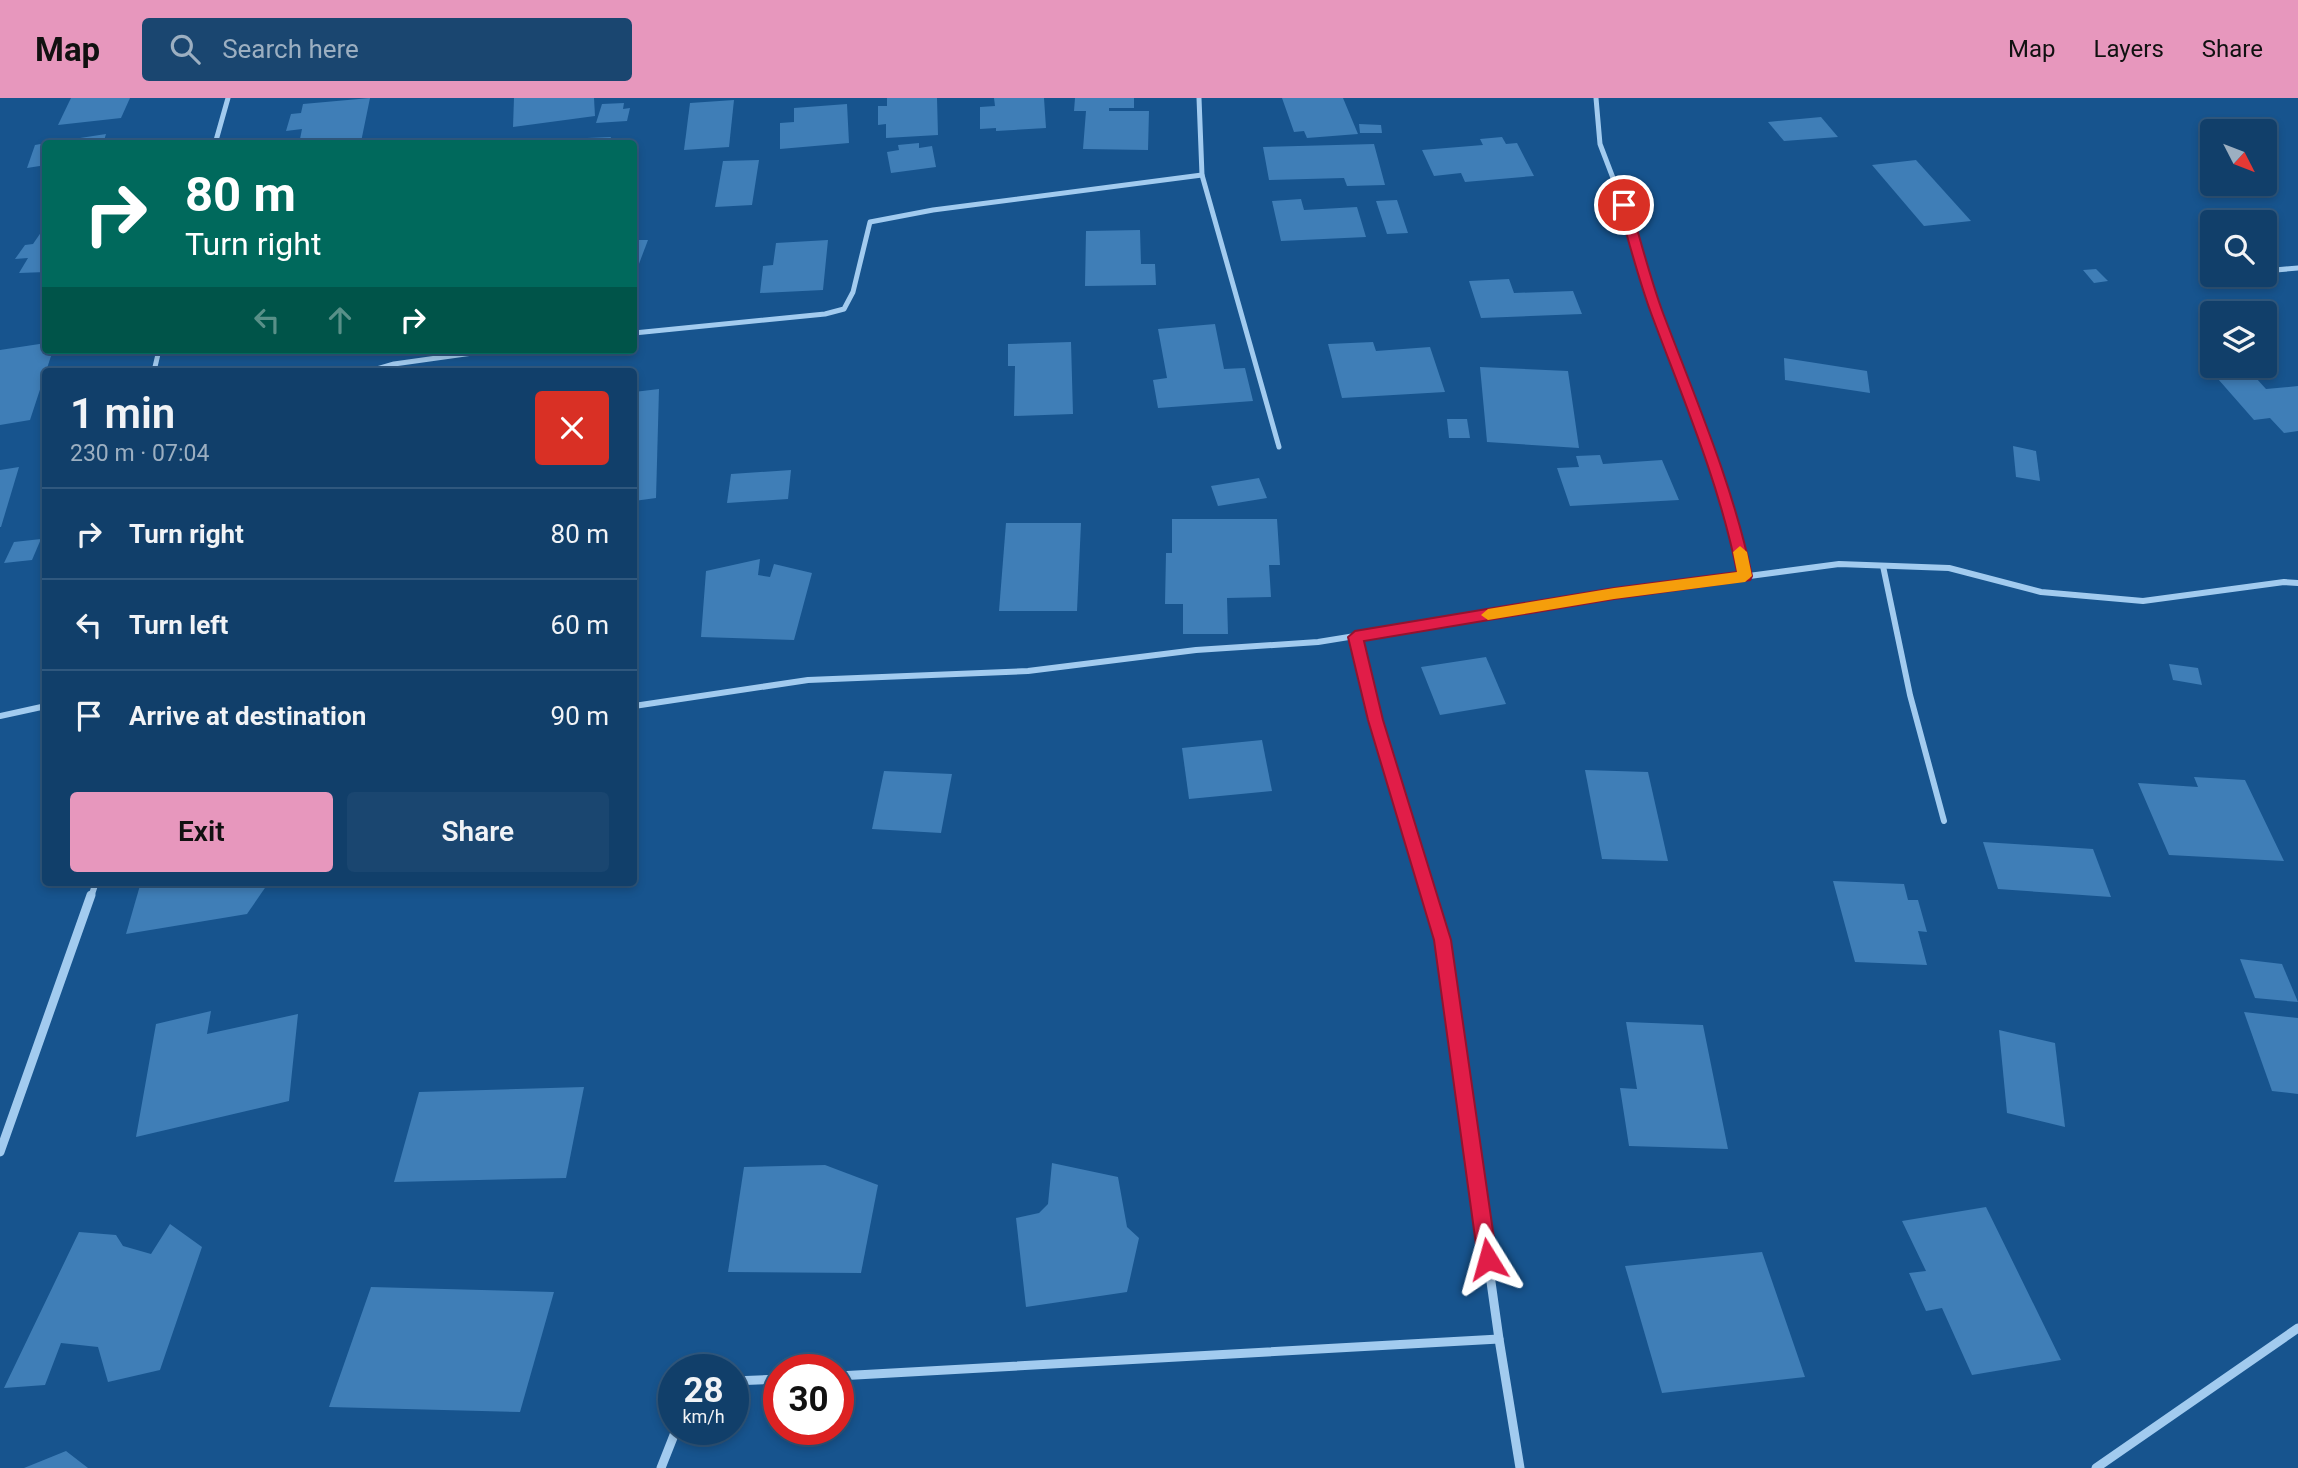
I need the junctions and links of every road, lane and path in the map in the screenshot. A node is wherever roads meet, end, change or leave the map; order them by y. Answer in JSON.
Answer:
{"nodes":[{"id":1,"x":228,"y":98,"type":"edge"},
{"id":2,"x":1199,"y":98,"type":"edge"},
{"id":3,"x":1596,"y":98,"type":"edge"},
{"id":4,"x":216,"y":140,"type":"edge"},
{"id":5,"x":1202,"y":175,"type":"junction"},
{"id":6,"x":2298,"y":268,"type":"edge"},
{"id":7,"x":2277,"y":270,"type":"edge"},
{"id":8,"x":637,"y":333,"type":"edge"},
{"id":9,"x":466,"y":354,"type":"edge"},
{"id":10,"x":380,"y":368,"type":"edge"},
{"id":11,"x":1279,"y":447,"type":"dead end"},
{"id":12,"x":1882,"y":566,"type":"junction"},
{"id":13,"x":1745,"y":576,"type":"junction"},
{"id":14,"x":2298,"y":583,"type":"edge"},
{"id":15,"x":1355,"y":637,"type":"junction"},
{"id":16,"x":637,"y":706,"type":"edge"},
{"id":17,"x":42,"y":707,"type":"edge"},
{"id":18,"x":0,"y":716,"type":"edge"},
{"id":19,"x":1944,"y":821,"type":"dead end"},
{"id":20,"x":95,"y":886,"type":"edge"},
{"id":21,"x":0,"y":1152,"type":"edge"},
{"id":22,"x":2298,"y":1328,"type":"edge"},
{"id":23,"x":1499,"y":1339,"type":"junction"},
{"id":24,"x":854,"y":1375,"type":"edge"},
{"id":25,"x":670,"y":1445,"type":"edge"},
{"id":26,"x":661,"y":1468,"type":"edge"},
{"id":27,"x":1520,"y":1468,"type":"edge"},
{"id":28,"x":2096,"y":1468,"type":"edge"}],
"edges":[{"from":1,"to":4,"type":"street"},
{"from":2,"to":5,"type":"street"},
{"from":3,"to":13,"type":"street"},
{"from":5,"to":8,"type":"street"},
{"from":5,"to":11,"type":"street"},
{"from":6,"to":7,"type":"street"},
{"from":9,"to":10,"type":"street"},
{"from":12,"to":13,"type":"street"},
{"from":12,"to":14,"type":"street"},
{"from":12,"to":19,"type":"street"},
{"from":13,"to":15,"type":"street"},
{"from":15,"to":16,"type":"street"},
{"from":15,"to":23,"type":"street"},
{"from":17,"to":18,"type":"street"},
{"from":20,"to":21,"type":"street"},
{"from":22,"to":28,"type":"street"},
{"from":23,"to":24,"type":"street"},
{"from":23,"to":27,"type":"street"},
{"from":25,"to":26,"type":"street"}]}
